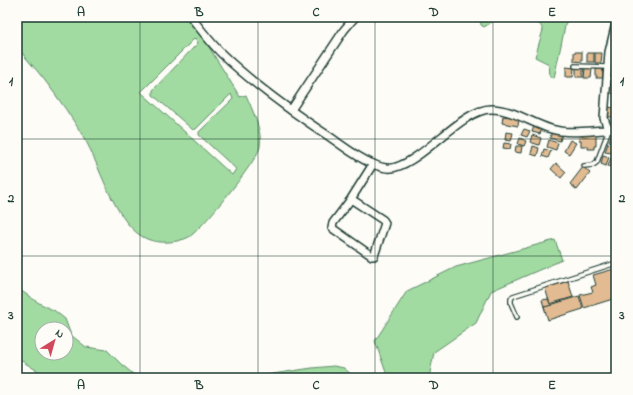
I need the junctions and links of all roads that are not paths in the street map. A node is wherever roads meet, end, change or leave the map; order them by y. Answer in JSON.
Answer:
{"nodes":[{"id":1,"x":191,"y":17,"type":"edge"},
{"id":2,"x":355,"y":17,"type":"edge"},
{"id":3,"x":616,"y":23,"type":"edge"},
{"id":4,"x":575,"y":66,"type":"dead end"},
{"id":5,"x":607,"y":67,"type":"junction"},
{"id":6,"x":291,"y":110,"type":"junction"},
{"id":7,"x":613,"y":129,"type":"edge"},
{"id":8,"x":373,"y":164,"type":"junction"},
{"id":9,"x":584,"y":166,"type":"dead end"},
{"id":10,"x":351,"y":199,"type":"junction"},
{"id":11,"x":616,"y":263,"type":"edge"},
{"id":12,"x":517,"y":317,"type":"dead end"}],
"edges":[{"from":1,"to":6,"type":"street"},
{"from":2,"to":6,"type":"street"},
{"from":3,"to":5,"type":"street"},
{"from":4,"to":5,"type":"lane"},
{"from":5,"to":7,"type":"street"},
{"from":6,"to":8,"type":"street"},
{"from":7,"to":8,"type":"street"},
{"from":7,"to":9,"type":"lane"},
{"from":8,"to":10,"type":"street"},
{"from":10,"to":10,"type":"street"},
{"from":11,"to":12,"type":"lane"}]}
